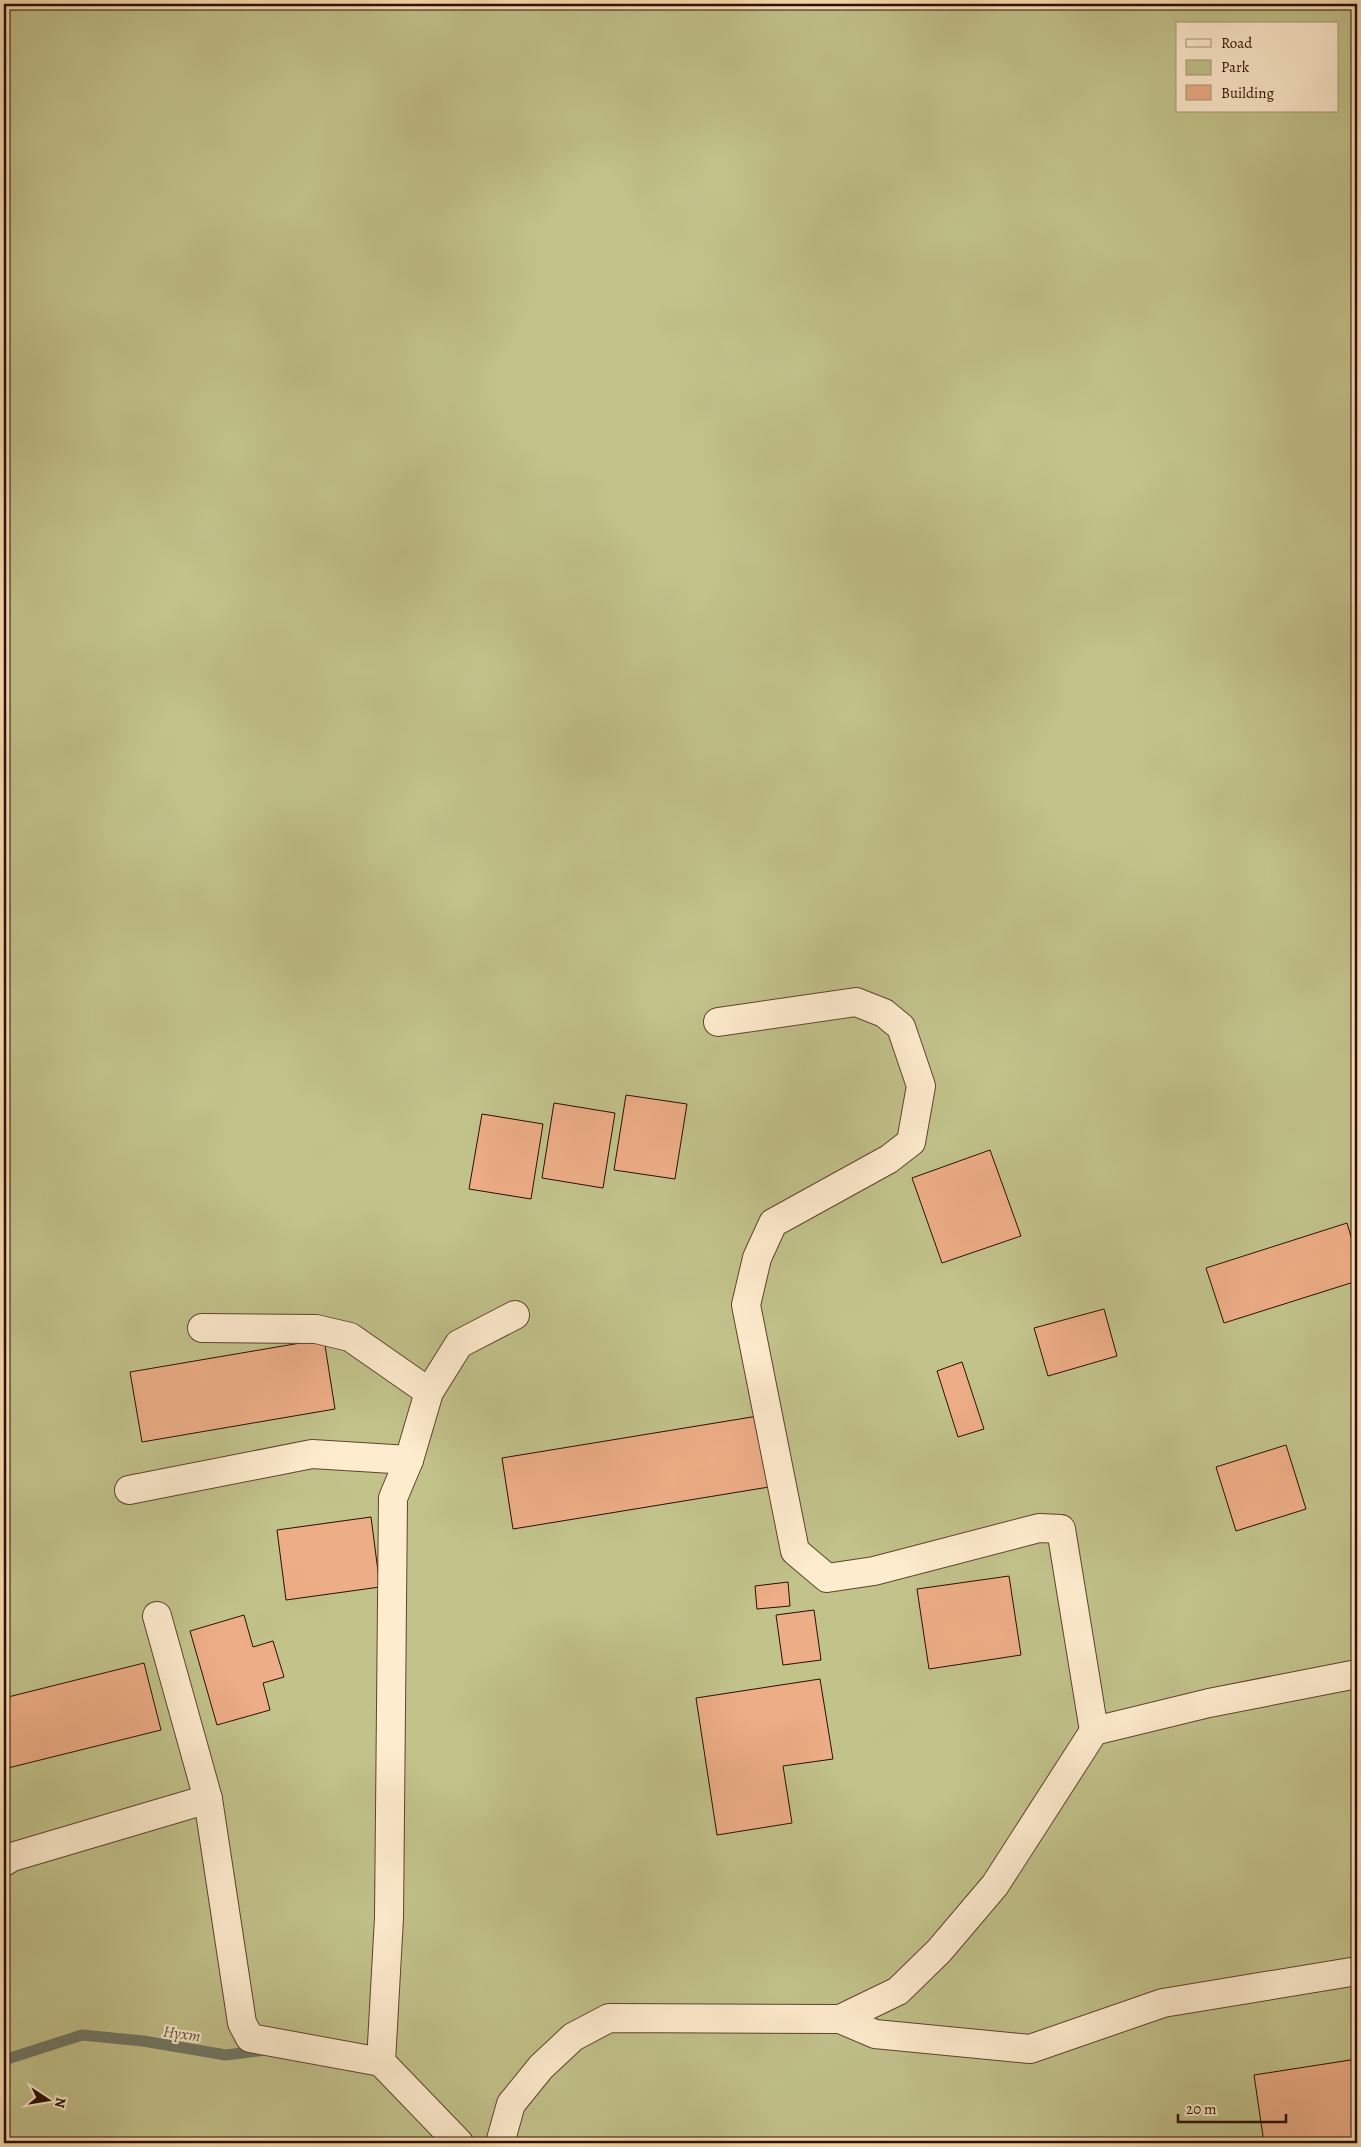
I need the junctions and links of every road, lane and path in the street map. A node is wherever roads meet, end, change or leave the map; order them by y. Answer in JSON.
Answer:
{"nodes":[{"id":1,"x":718,"y":1022,"type":"dead end"},
{"id":2,"x":516,"y":1315,"type":"dead end"},
{"id":3,"x":202,"y":1328,"type":"dead end"},
{"id":4,"x":429,"y":1392,"type":"junction"},
{"id":5,"x":409,"y":1460,"type":"junction"},
{"id":6,"x":129,"y":1490,"type":"dead end"},
{"id":7,"x":157,"y":1616,"type":"dead end"},
{"id":8,"x":1357,"y":1674,"type":"edge"},
{"id":9,"x":1094,"y":1731,"type":"junction"},
{"id":10,"x":208,"y":1800,"type":"junction"},
{"id":11,"x":4,"y":1862,"type":"edge"},
{"id":12,"x":1357,"y":1971,"type":"edge"},
{"id":13,"x":840,"y":2020,"type":"junction"},
{"id":14,"x":380,"y":2062,"type":"junction"},
{"id":15,"x":459,"y":2143,"type":"edge"},
{"id":16,"x":500,"y":2143,"type":"edge"}],
"edges":[{"from":1,"to":9,"type":"street"},
{"from":2,"to":4,"type":"street"},
{"from":3,"to":4,"type":"street"},
{"from":4,"to":5,"type":"street"},
{"from":5,"to":6,"type":"street"},
{"from":5,"to":14,"type":"street"},
{"from":7,"to":10,"type":"street"},
{"from":8,"to":9,"type":"street"},
{"from":9,"to":13,"type":"street"},
{"from":10,"to":11,"type":"street"},
{"from":10,"to":14,"type":"street"},
{"from":12,"to":13,"type":"street"},
{"from":13,"to":16,"type":"street"},
{"from":14,"to":15,"type":"street"}]}
